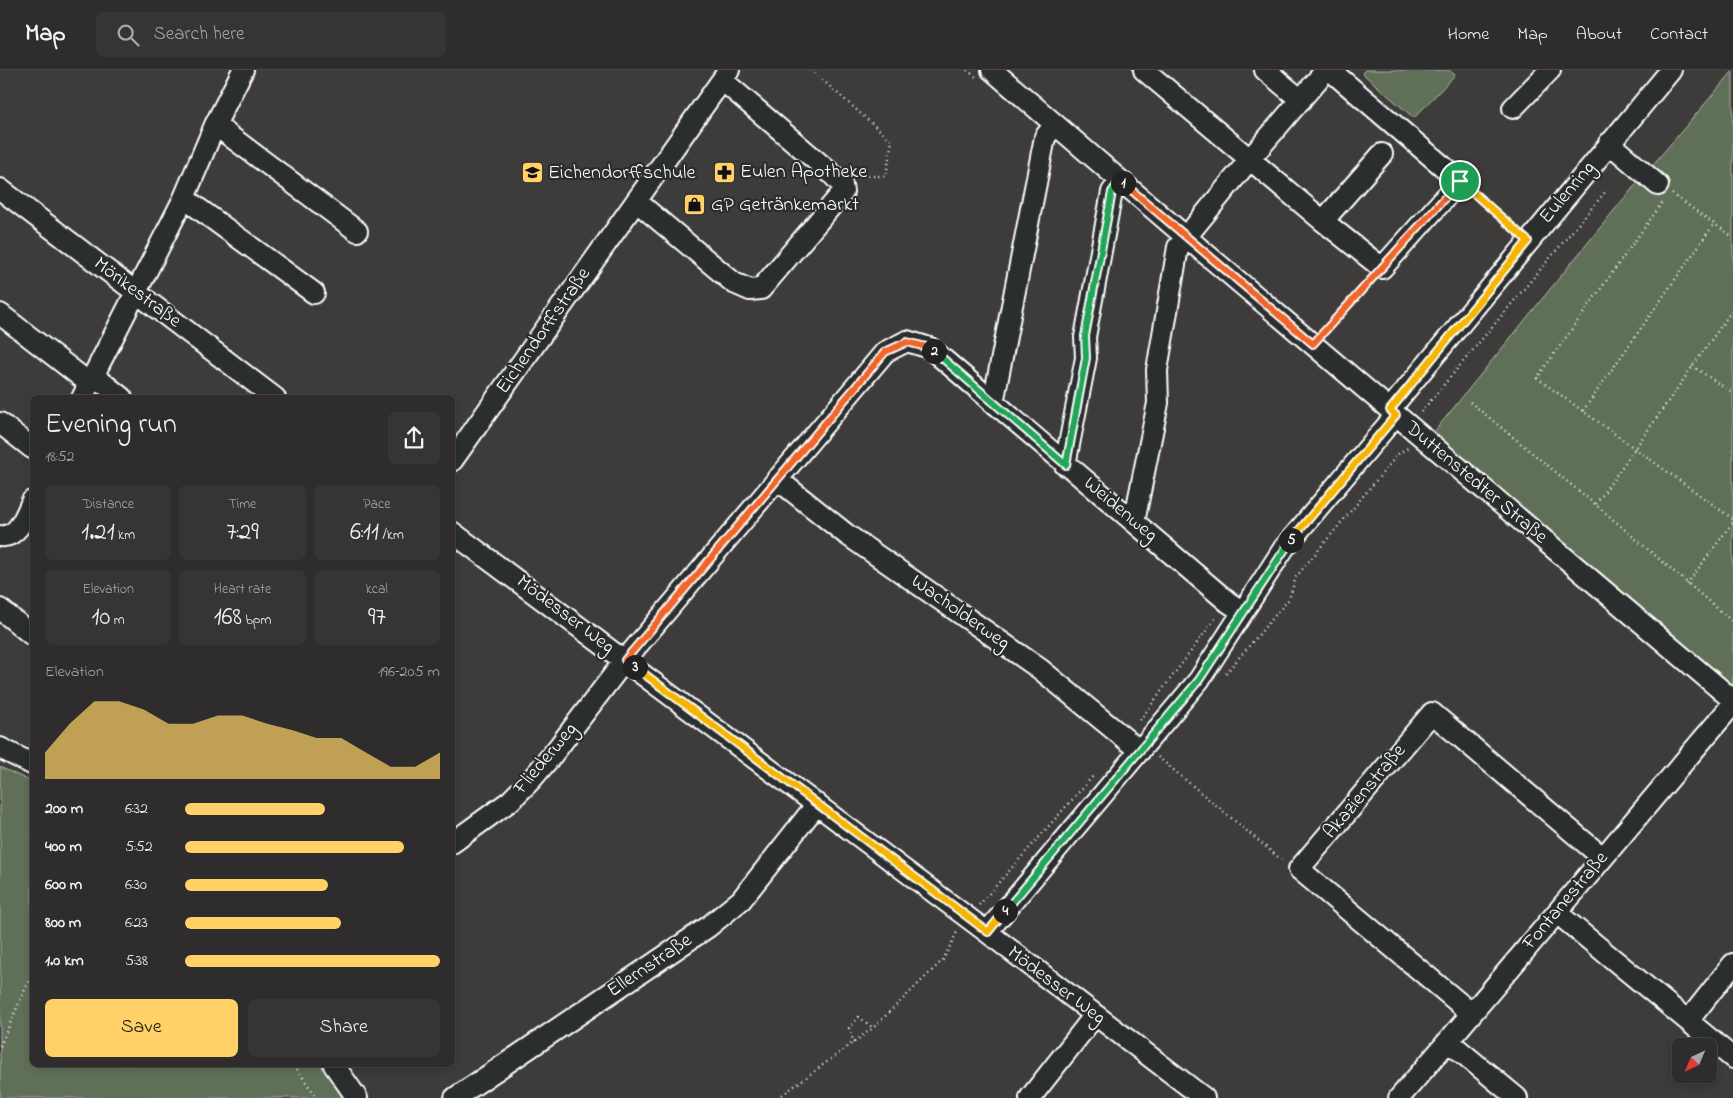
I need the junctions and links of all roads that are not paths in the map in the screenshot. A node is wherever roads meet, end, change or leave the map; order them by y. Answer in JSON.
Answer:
{"nodes":[{"id":1,"x":243,"y":70,"type":"edge"},
{"id":2,"x":992,"y":70,"type":"edge"},
{"id":3,"x":1144,"y":70,"type":"edge"},
{"id":4,"x":1265,"y":70,"type":"edge"},
{"id":5,"x":1326,"y":70,"type":"edge"},
{"id":6,"x":1330,"y":70,"type":"edge"},
{"id":7,"x":1550,"y":70,"type":"edge"},
{"id":8,"x":1671,"y":70,"type":"edge"},
{"id":9,"x":725,"y":75,"type":"edge"},
{"id":10,"x":1301,"y":100,"type":"junction"},
{"id":11,"x":1513,"y":108,"type":"dead end"},
{"id":12,"x":215,"y":125,"type":"junction"},
{"id":13,"x":1055,"y":125,"type":"junction"},
{"id":14,"x":1609,"y":144,"type":"junction"},
{"id":15,"x":1382,"y":154,"type":"dead end"},
{"id":16,"x":1250,"y":159,"type":"junction"},
{"id":17,"x":1120,"y":181,"type":"junction"},
{"id":18,"x":1664,"y":188,"type":"road end"},
{"id":19,"x":0,"y":189,"type":"edge"},
{"id":20,"x":184,"y":198,"type":"junction"},
{"id":21,"x":636,"y":201,"type":"junction"},
{"id":22,"x":1323,"y":221,"type":"junction"},
{"id":23,"x":357,"y":231,"type":"dead end"},
{"id":24,"x":1186,"y":237,"type":"junction"},
{"id":25,"x":136,"y":292,"type":"junction"},
{"id":26,"x":314,"y":293,"type":"dead end"},
{"id":27,"x":0,"y":314,"type":"edge"},
{"id":28,"x":88,"y":385,"type":"edge"},
{"id":29,"x":114,"y":395,"type":"edge"},
{"id":30,"x":271,"y":395,"type":"edge"},
{"id":31,"x":993,"y":402,"type":"junction"},
{"id":32,"x":1393,"y":412,"type":"junction"},
{"id":33,"x":0,"y":423,"type":"edge"},
{"id":34,"x":30,"y":446,"type":"edge"},
{"id":35,"x":455,"y":457,"type":"edge"},
{"id":36,"x":1066,"y":465,"type":"junction"},
{"id":37,"x":777,"y":479,"type":"junction"},
{"id":38,"x":30,"y":505,"type":"edge"},
{"id":39,"x":1134,"y":522,"type":"junction"},
{"id":40,"x":455,"y":534,"type":"edge"},
{"id":41,"x":11,"y":538,"type":"edge"},
{"id":42,"x":1236,"y":607,"type":"junction"},
{"id":43,"x":0,"y":609,"type":"edge"},
{"id":44,"x":30,"y":633,"type":"edge"},
{"id":45,"x":625,"y":660,"type":"junction"},
{"id":46,"x":1733,"y":702,"type":"edge"},
{"id":47,"x":0,"y":748,"type":"edge"},
{"id":48,"x":1141,"y":749,"type":"junction"},
{"id":49,"x":30,"y":763,"type":"edge"},
{"id":50,"x":816,"y":804,"type":"junction"},
{"id":51,"x":455,"y":842,"type":"edge"},
{"id":52,"x":1602,"y":857,"type":"junction"},
{"id":53,"x":1558,"y":913,"type":"junction"},
{"id":54,"x":988,"y":932,"type":"junction"},
{"id":55,"x":1733,"y":964,"type":"edge"},
{"id":56,"x":1472,"y":1013,"type":"junction"},
{"id":57,"x":1095,"y":1015,"type":"junction"},
{"id":58,"x":1688,"y":1021,"type":"junction"},
{"id":59,"x":1448,"y":1041,"type":"junction"},
{"id":60,"x":1733,"y":1058,"type":"edge"},
{"id":61,"x":335,"y":1067,"type":"edge"},
{"id":62,"x":357,"y":1098,"type":"edge"},
{"id":63,"x":455,"y":1098,"type":"edge"},
{"id":64,"x":1030,"y":1098,"type":"edge"},
{"id":65,"x":1204,"y":1098,"type":"edge"},
{"id":66,"x":1399,"y":1098,"type":"edge"},
{"id":67,"x":1517,"y":1098,"type":"edge"}],
"edges":[{"from":1,"to":12,"type":"street"},
{"from":2,"to":13,"type":"street","name":"Duttenstedter Straße"},
{"from":3,"to":16,"type":"street"},
{"from":4,"to":10,"type":"street"},
{"from":5,"to":10,"type":"street"},
{"from":6,"to":22,"type":"street"},
{"from":7,"to":11,"type":"street"},
{"from":8,"to":14,"type":"street","name":"Eulenring"},
{"from":9,"to":21,"type":"street","name":"Eichendorffstraße"},
{"from":9,"to":21,"type":"street","name":"Eichendorffstraße"},
{"from":10,"to":16,"type":"street"},
{"from":12,"to":20,"type":"street"},
{"from":12,"to":23,"type":"street"},
{"from":13,"to":17,"type":"street","name":"Duttenstedter Straße"},
{"from":13,"to":31,"type":"street"},
{"from":14,"to":18,"type":"street"},
{"from":14,"to":32,"type":"street","name":"Eulenring"},
{"from":15,"to":22,"type":"street"},
{"from":16,"to":22,"type":"street"},
{"from":16,"to":24,"type":"street"},
{"from":17,"to":24,"type":"street","name":"Duttenstedter Straße"},
{"from":17,"to":36,"type":"street"},
{"from":19,"to":25,"type":"street","name":"Mörikestraße"},
{"from":20,"to":25,"type":"street"},
{"from":20,"to":26,"type":"street"},
{"from":21,"to":35,"type":"street","name":"Eichendorffstraße"},
{"from":24,"to":32,"type":"street","name":"Duttenstedter Straße"},
{"from":24,"to":39,"type":"street"},
{"from":25,"to":28,"type":"street"},
{"from":25,"to":30,"type":"street","name":"Mörikestraße"},
{"from":27,"to":28,"type":"street"},
{"from":28,"to":29,"type":"street"},
{"from":31,"to":36,"type":"street","name":"Weidenweg"},
{"from":31,"to":37,"type":"street","name":"Weidenweg"},
{"from":32,"to":42,"type":"street","name":"Eulenring"},
{"from":32,"to":46,"type":"street","name":"Duttenstedter Straße"},
{"from":33,"to":34,"type":"street"},
{"from":36,"to":39,"type":"street","name":"Weidenweg"},
{"from":37,"to":45,"type":"street","name":"Weidenweg"},
{"from":37,"to":48,"type":"street","name":"Wacholderweg"},
{"from":38,"to":41,"type":"street"},
{"from":39,"to":42,"type":"street","name":"Weidenweg"},
{"from":40,"to":45,"type":"street","name":"Mödesser Weg"},
{"from":42,"to":48,"type":"street","name":"Eulenring"},
{"from":43,"to":44,"type":"street"},
{"from":45,"to":50,"type":"street","name":"Mödesser Weg"},
{"from":45,"to":51,"type":"street","name":"Fliederweg"},
{"from":46,"to":52,"type":"street","name":"Fontanestraße"},
{"from":47,"to":49,"type":"street"},
{"from":48,"to":54,"type":"street","name":"Eulenring"},
{"from":50,"to":54,"type":"street","name":"Mödesser Weg"},
{"from":50,"to":63,"type":"street","name":"Ellernstraße"},
{"from":52,"to":53,"type":"street","name":"Fontanestraße"},
{"from":52,"to":56,"type":"street","name":"Akazienstraße"},
{"from":53,"to":56,"type":"street","name":"Fontanestraße"},
{"from":53,"to":58,"type":"street"},
{"from":54,"to":57,"type":"street","name":"Mödesser Weg"},
{"from":55,"to":58,"type":"street"},
{"from":56,"to":59,"type":"street","name":"Fontanestraße"},
{"from":57,"to":64,"type":"street"},
{"from":57,"to":65,"type":"street","name":"Mödesser Weg"},
{"from":58,"to":60,"type":"street"},
{"from":59,"to":66,"type":"street","name":"Fontanestraße"},
{"from":59,"to":67,"type":"street"},
{"from":61,"to":62,"type":"street"}]}
